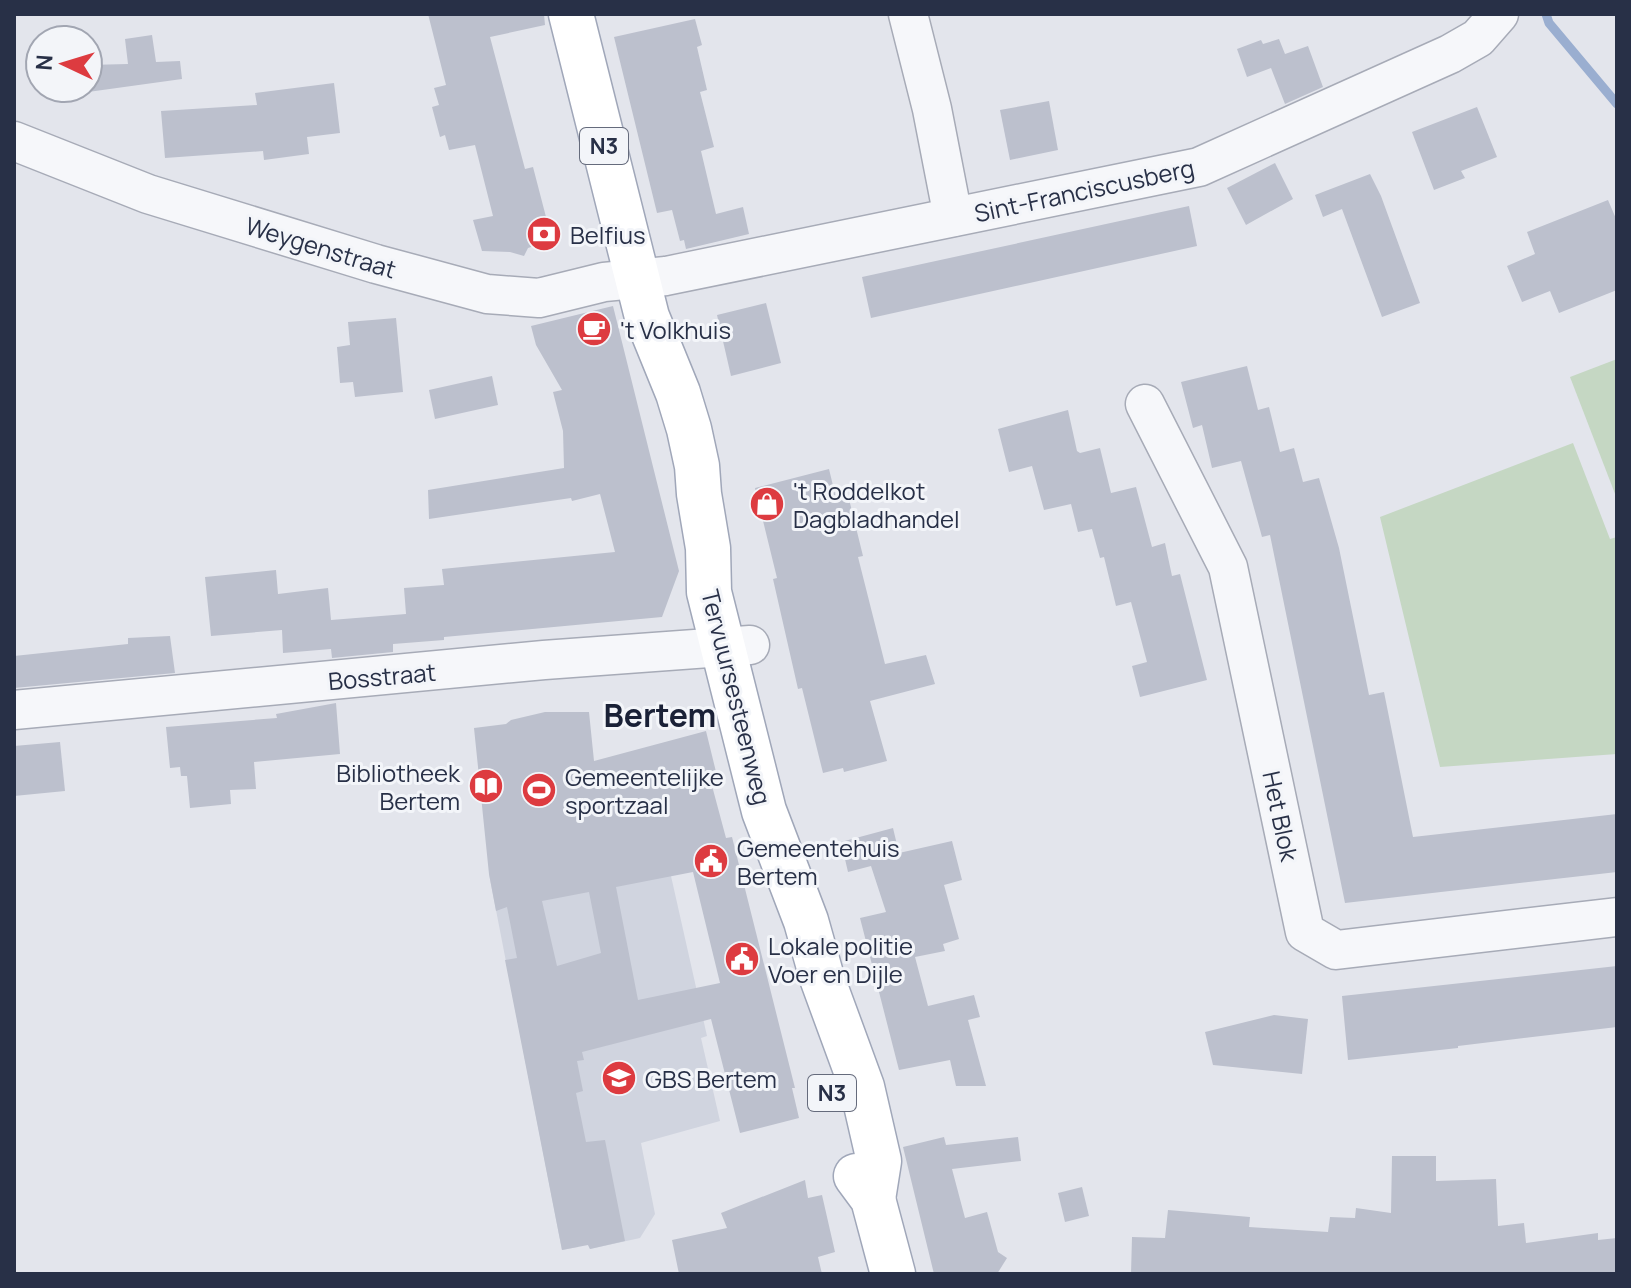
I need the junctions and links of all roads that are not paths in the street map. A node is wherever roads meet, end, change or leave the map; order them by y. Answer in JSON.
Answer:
{"nodes":[{"id":1,"x":571,"y":14,"type":"edge"},
{"id":2,"x":908,"y":14,"type":"edge"},
{"id":3,"x":1499,"y":14,"type":"edge"},
{"id":4,"x":14,"y":141,"type":"edge"},
{"id":5,"x":953,"y":217,"type":"junction"},
{"id":6,"x":637,"y":279,"type":"junction"},
{"id":7,"x":1145,"y":404,"type":"dead end"},
{"id":8,"x":736,"y":646,"type":"junction"},
{"id":9,"x":14,"y":710,"type":"edge"},
{"id":10,"x":1617,"y":917,"type":"edge"},
{"id":11,"x":893,"y":1274,"type":"edge"}],
"edges":[{"from":1,"to":6,"type":"main road","name":"Tervuursesteenweg","number":"N3"},
{"from":2,"to":5,"type":"street"},
{"from":3,"to":5,"type":"street","name":"Sint-Franciscusberg"},
{"from":4,"to":6,"type":"street","name":"Weygenstraat"},
{"from":5,"to":6,"type":"street","name":"Sint-Franciscusberg"},
{"from":6,"to":8,"type":"main road","name":"Tervuursesteenweg","number":"N3"},
{"from":7,"to":10,"type":"street","name":"Het Blok"},
{"from":8,"to":9,"type":"street","name":"Bosstraat"},
{"from":8,"to":11,"type":"main road","name":"Tervuursesteenweg","number":"N3"}]}
